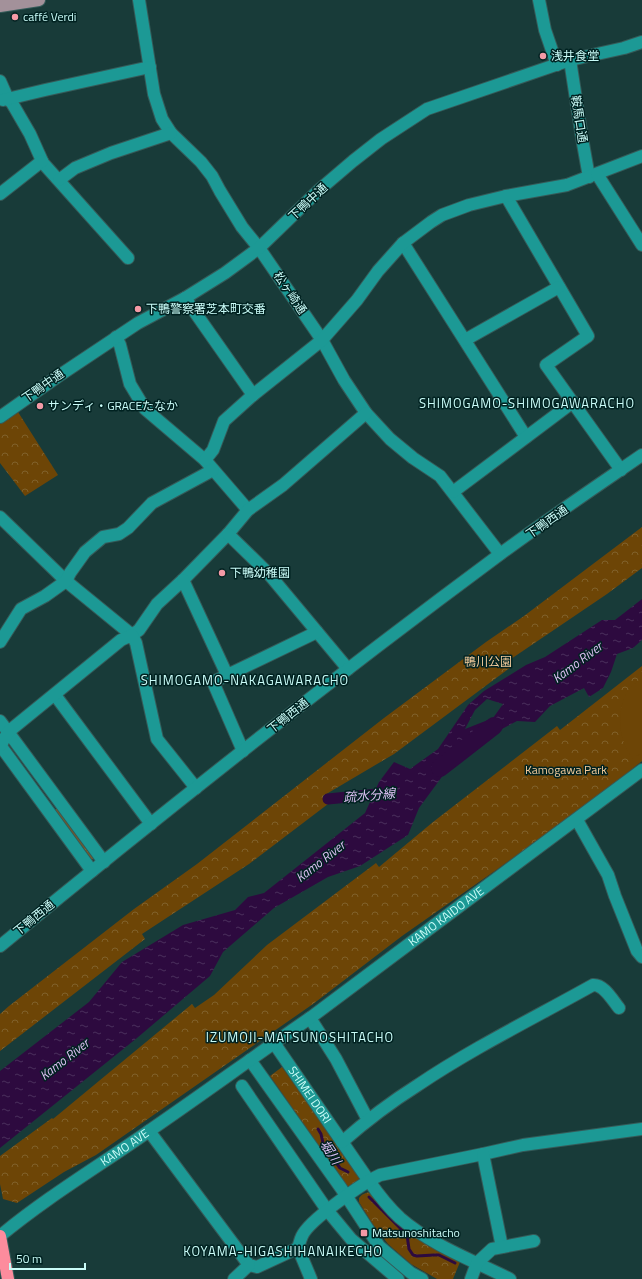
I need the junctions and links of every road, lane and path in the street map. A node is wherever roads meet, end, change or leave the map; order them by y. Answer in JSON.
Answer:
{"nodes":[{"id":1,"x":38,"y":0,"type":"edge"},
{"id":2,"x":139,"y":0,"type":"edge"},
{"id":3,"x":539,"y":0,"type":"edge"},
{"id":4,"x":0,"y":6,"type":"edge"},
{"id":5,"x":642,"y":42,"type":"edge"},
{"id":6,"x":570,"y":60,"type":"junction"},
{"id":7,"x":557,"y":65,"type":"junction"},
{"id":8,"x":150,"y":67,"type":"junction"},
{"id":9,"x":0,"y":81,"type":"edge"},
{"id":10,"x":4,"y":100,"type":"edge"},
{"id":11,"x":171,"y":133,"type":"junction"},
{"id":12,"x":642,"y":156,"type":"edge"},
{"id":13,"x":42,"y":161,"type":"junction"},
{"id":14,"x":593,"y":175,"type":"junction"},
{"id":15,"x":59,"y":180,"type":"junction"},
{"id":16,"x":0,"y":194,"type":"edge"},
{"id":17,"x":506,"y":196,"type":"junction"},
{"id":18,"x":403,"y":243,"type":"junction"},
{"id":19,"x":642,"y":245,"type":"edge"},
{"id":20,"x":259,"y":248,"type":"junction"},
{"id":21,"x":128,"y":258,"type":"dead end"},
{"id":22,"x":559,"y":287,"type":"junction"},
{"id":23,"x":185,"y":298,"type":"junction"},
{"id":24,"x":116,"y":337,"type":"junction"},
{"id":25,"x":322,"y":340,"type":"junction"},
{"id":26,"x":465,"y":340,"type":"junction"},
{"id":27,"x":253,"y":395,"type":"junction"},
{"id":28,"x":573,"y":402,"type":"junction"},
{"id":29,"x":366,"y":413,"type":"junction"},
{"id":30,"x":0,"y":416,"type":"edge"},
{"id":31,"x":526,"y":437,"type":"junction"},
{"id":32,"x":642,"y":455,"type":"edge"},
{"id":33,"x":209,"y":465,"type":"junction"},
{"id":34,"x":621,"y":470,"type":"junction"},
{"id":35,"x":452,"y":492,"type":"junction"},
{"id":36,"x":248,"y":510,"type":"junction"},
{"id":37,"x":0,"y":517,"type":"edge"},
{"id":38,"x":228,"y":534,"type":"junction"},
{"id":39,"x":500,"y":554,"type":"junction"},
{"id":40,"x":183,"y":580,"type":"junction"},
{"id":41,"x":66,"y":581,"type":"junction"},
{"id":42,"x":316,"y":632,"type":"junction"},
{"id":43,"x":132,"y":635,"type":"junction"},
{"id":44,"x":0,"y":642,"type":"edge"},
{"id":45,"x":348,"y":669,"type":"junction"},
{"id":46,"x":228,"y":675,"type":"junction"},
{"id":47,"x":55,"y":695,"type":"junction"},
{"id":48,"x":0,"y":721,"type":"edge"},
{"id":49,"x":8,"y":732,"type":"junction"},
{"id":50,"x":0,"y":745,"type":"edge"},
{"id":51,"x":243,"y":751,"type":"junction"},
{"id":52,"x":642,"y":770,"type":"edge"},
{"id":53,"x":196,"y":788,"type":"junction"},
{"id":54,"x":577,"y":820,"type":"junction"},
{"id":55,"x":151,"y":824,"type":"junction"},
{"id":56,"x":104,"y":862,"type":"junction"},
{"id":57,"x":92,"y":871,"type":"junction"},
{"id":58,"x":0,"y":946,"type":"edge"},
{"id":59,"x":642,"y":957,"type":"edge"},
{"id":60,"x":619,"y":1008,"type":"dead end"},
{"id":61,"x":310,"y":1018,"type":"junction"},
{"id":62,"x":274,"y":1043,"type":"junction"},
{"id":63,"x":250,"y":1060,"type":"junction"},
{"id":64,"x":242,"y":1086,"type":"dead end"},
{"id":65,"x":368,"y":1120,"type":"junction"},
{"id":66,"x":642,"y":1129,"type":"edge"},
{"id":67,"x":149,"y":1131,"type":"junction"},
{"id":68,"x":342,"y":1142,"type":"junction"},
{"id":69,"x":483,"y":1154,"type":"junction"},
{"id":70,"x":369,"y":1181,"type":"junction"},
{"id":71,"x":347,"y":1197,"type":"junction"},
{"id":72,"x":327,"y":1210,"type":"junction"},
{"id":73,"x":0,"y":1236,"type":"edge"},
{"id":74,"x":534,"y":1241,"type":"dead end"},
{"id":75,"x":502,"y":1247,"type":"junction"},
{"id":76,"x":298,"y":1248,"type":"junction"},
{"id":77,"x":477,"y":1263,"type":"junction"},
{"id":78,"x":249,"y":1265,"type":"junction"},
{"id":79,"x":8,"y":1279,"type":"edge"},
{"id":80,"x":234,"y":1279,"type":"edge"},
{"id":81,"x":311,"y":1279,"type":"edge"},
{"id":82,"x":398,"y":1279,"type":"edge"},
{"id":83,"x":422,"y":1279,"type":"edge"},
{"id":84,"x":471,"y":1279,"type":"edge"},
{"id":85,"x":510,"y":1279,"type":"edge"}],
"edges":[{"from":1,"to":4,"type":"main road"},
{"from":2,"to":8,"type":"street","name":"松ヶ崎通"},
{"from":3,"to":7,"type":"street"},
{"from":5,"to":6,"type":"street","name":"下鴨中通"},
{"from":6,"to":7,"type":"street","name":"下鴨中通"},
{"from":6,"to":14,"type":"street","name":"鞍馬口通"},
{"from":7,"to":20,"type":"street","name":"下鴨中通"},
{"from":8,"to":10,"type":"street"},
{"from":8,"to":11,"type":"street","name":"松ヶ崎通"},
{"from":9,"to":10,"type":"street"},
{"from":10,"to":13,"type":"street"},
{"from":11,"to":15,"type":"street"},
{"from":11,"to":20,"type":"street","name":"松ヶ崎通"},
{"from":12,"to":14,"type":"street"},
{"from":13,"to":15,"type":"street"},
{"from":13,"to":16,"type":"street"},
{"from":14,"to":17,"type":"street"},
{"from":14,"to":19,"type":"street","name":"鞍馬口通"},
{"from":15,"to":21,"type":"street"},
{"from":17,"to":18,"type":"street"},
{"from":17,"to":22,"type":"street"},
{"from":18,"to":25,"type":"street"},
{"from":18,"to":26,"type":"street"},
{"from":20,"to":23,"type":"street","name":"下鴨中通"},
{"from":20,"to":25,"type":"street","name":"松ヶ崎通"},
{"from":22,"to":26,"type":"street"},
{"from":22,"to":28,"type":"street"},
{"from":23,"to":24,"type":"street","name":"下鴨中通"},
{"from":23,"to":27,"type":"street"},
{"from":24,"to":30,"type":"street","name":"下鴨中通"},
{"from":24,"to":33,"type":"street"},
{"from":25,"to":27,"type":"street"},
{"from":25,"to":29,"type":"street","name":"松ヶ崎通"},
{"from":26,"to":31,"type":"street"},
{"from":27,"to":33,"type":"street"},
{"from":28,"to":31,"type":"street"},
{"from":28,"to":34,"type":"street"},
{"from":29,"to":35,"type":"street","name":"松ヶ崎通"},
{"from":29,"to":36,"type":"street"},
{"from":31,"to":35,"type":"street"},
{"from":32,"to":34,"type":"street","name":"下鴨西通"},
{"from":33,"to":36,"type":"street"},
{"from":33,"to":41,"type":"street"},
{"from":34,"to":39,"type":"street","name":"下鴨西通"},
{"from":35,"to":39,"type":"street","name":"松ヶ崎通"},
{"from":36,"to":38,"type":"street"},
{"from":37,"to":41,"type":"street"},
{"from":38,"to":40,"type":"street"},
{"from":38,"to":42,"type":"street"},
{"from":39,"to":45,"type":"street","name":"下鴨西通"},
{"from":40,"to":43,"type":"street"},
{"from":40,"to":46,"type":"street"},
{"from":41,"to":43,"type":"street"},
{"from":41,"to":44,"type":"street"},
{"from":42,"to":45,"type":"street"},
{"from":42,"to":46,"type":"street"},
{"from":43,"to":47,"type":"street"},
{"from":43,"to":53,"type":"street"},
{"from":45,"to":51,"type":"street","name":"下鴨西通"},
{"from":46,"to":51,"type":"street"},
{"from":47,"to":49,"type":"street"},
{"from":47,"to":55,"type":"street"},
{"from":48,"to":49,"type":"street"},
{"from":49,"to":50,"type":"street"},
{"from":49,"to":56,"type":"street"},
{"from":50,"to":57,"type":"street"},
{"from":51,"to":53,"type":"street","name":"下鴨西通"},
{"from":52,"to":54,"type":"street","name":"KAMO KAIDO AVE"},
{"from":53,"to":55,"type":"street","name":"下鴨西通"},
{"from":54,"to":59,"type":"street"},
{"from":54,"to":61,"type":"street","name":"KAMO KAIDO AVE"},
{"from":55,"to":56,"type":"street","name":"下鴨西通"},
{"from":56,"to":57,"type":"street","name":"下鴨西通"},
{"from":57,"to":58,"type":"street","name":"下鴨西通"},
{"from":60,"to":65,"type":"street"},
{"from":61,"to":62,"type":"street","name":"KAMO KAIDO AVE"},
{"from":61,"to":65,"type":"street"},
{"from":62,"to":63,"type":"street","name":"KAMO KAIDO AVE"},
{"from":62,"to":68,"type":"street","name":"SHIMEI DORI"},
{"from":63,"to":67,"type":"street","name":"KAMO AVE"},
{"from":63,"to":71,"type":"street"},
{"from":64,"to":72,"type":"street"},
{"from":65,"to":68,"type":"street"},
{"from":66,"to":69,"type":"street"},
{"from":67,"to":73,"type":"street","name":"KAMO AVE"},
{"from":67,"to":78,"type":"street"},
{"from":68,"to":70,"type":"street","name":"SHIMEI DORI"},
{"from":69,"to":70,"type":"street"},
{"from":69,"to":75,"type":"street"},
{"from":70,"to":71,"type":"street"},
{"from":70,"to":77,"type":"street","name":"SHIMEI DORI"},
{"from":71,"to":72,"type":"street"},
{"from":71,"to":83,"type":"street"},
{"from":72,"to":76,"type":"street"},
{"from":72,"to":82,"type":"street"},
{"from":73,"to":79,"type":"highway"},
{"from":74,"to":75,"type":"street"},
{"from":75,"to":77,"type":"street"},
{"from":76,"to":78,"type":"street"},
{"from":76,"to":81,"type":"street"},
{"from":77,"to":84,"type":"street"},
{"from":77,"to":85,"type":"street","name":"SHIMEI DORI"},
{"from":78,"to":80,"type":"street"}]}
